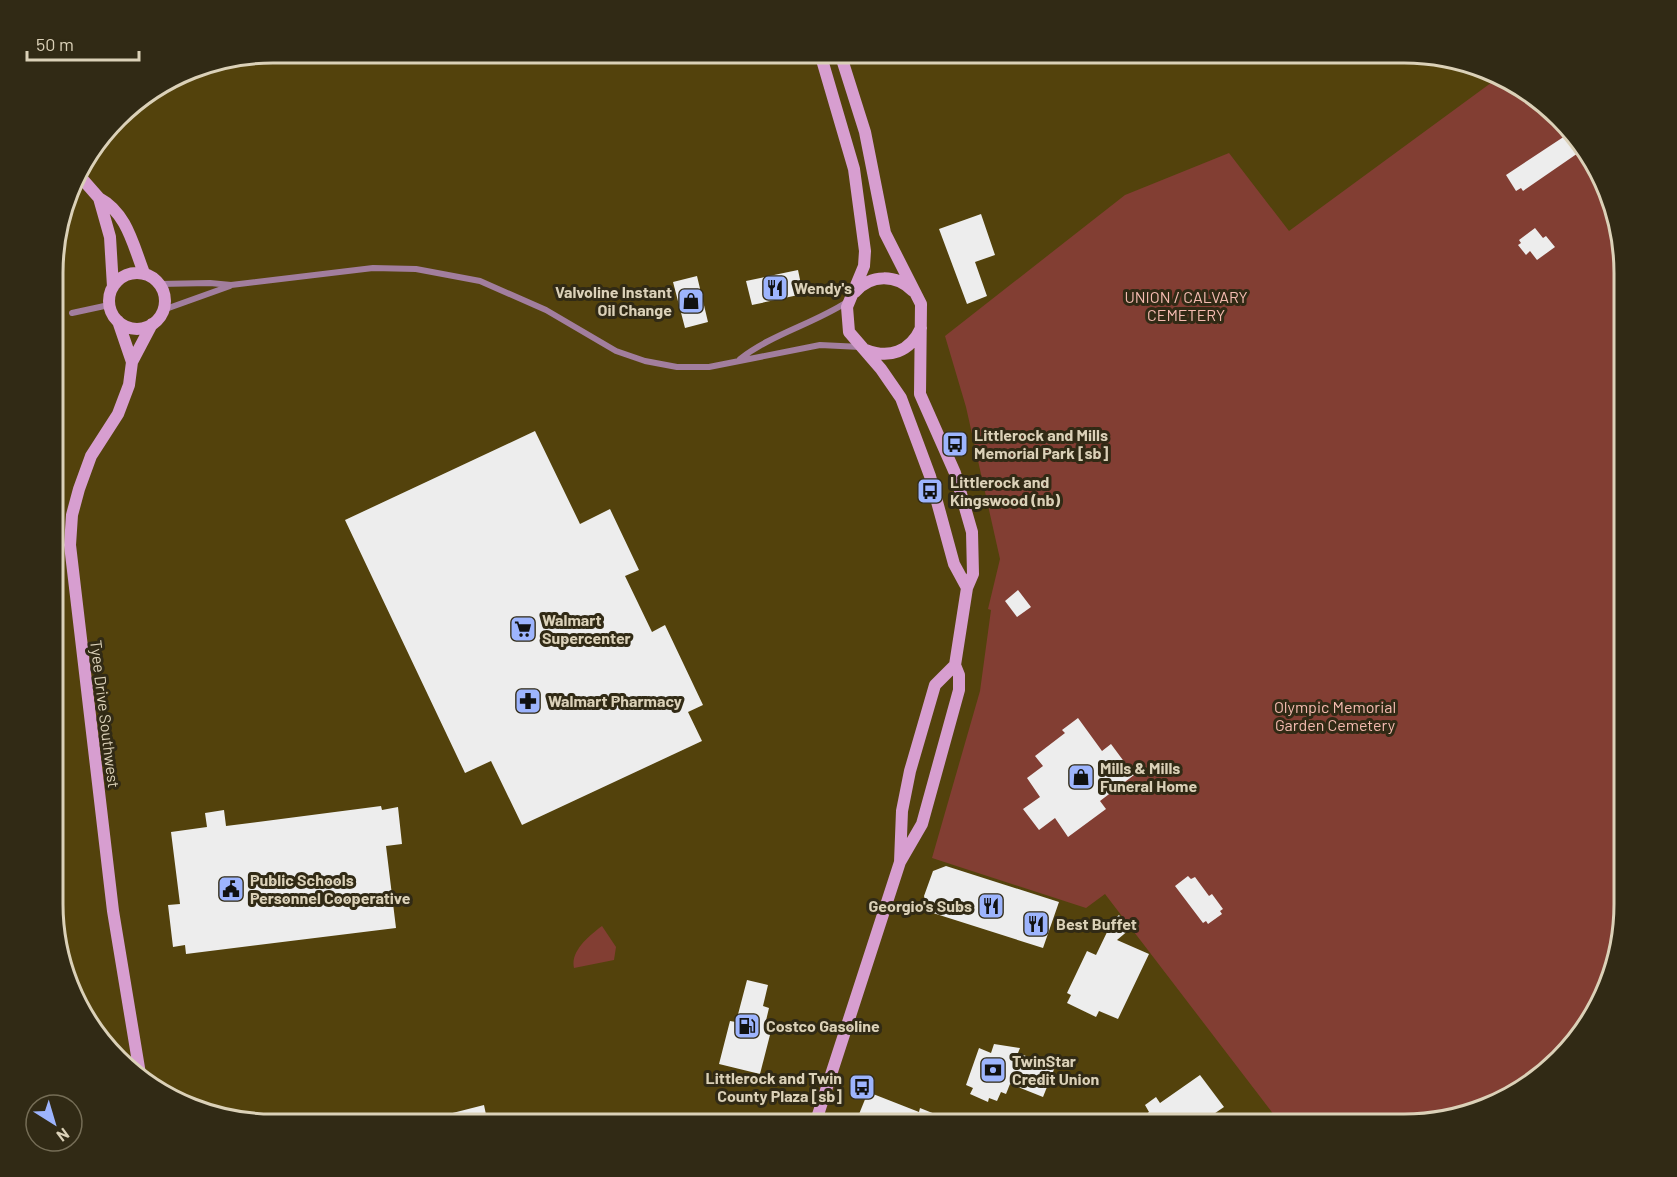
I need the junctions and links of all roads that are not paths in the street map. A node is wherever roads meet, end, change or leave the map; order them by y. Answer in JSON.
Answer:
{"nodes":[{"id":1,"x":823,"y":63,"type":"edge"},
{"id":2,"x":843,"y":63,"type":"edge"},
{"id":3,"x":84,"y":181,"type":"edge"},
{"id":4,"x":99,"y":198,"type":"junction"},
{"id":5,"x":144,"y":273,"type":"junction"},
{"id":6,"x":160,"y":284,"type":"junction"},
{"id":7,"x":231,"y":285,"type":"junction"},
{"id":8,"x":113,"y":287,"type":"junction"},
{"id":9,"x":916,"y":294,"type":"junction"},
{"id":10,"x":851,"y":298,"type":"junction"},
{"id":11,"x":109,"y":305,"type":"junction"},
{"id":12,"x":163,"y":310,"type":"junction"},
{"id":13,"x":72,"y":313,"type":"dead end"},
{"id":14,"x":118,"y":321,"type":"junction"},
{"id":15,"x":152,"y":324,"type":"junction"},
{"id":16,"x":921,"y":326,"type":"junction"},
{"id":17,"x":863,"y":348,"type":"junction"},
{"id":18,"x":740,"y":359,"type":"junction"},
{"id":19,"x":132,"y":362,"type":"junction"},
{"id":20,"x":967,"y":588,"type":"junction"},
{"id":21,"x":955,"y":665,"type":"junction"},
{"id":22,"x":900,"y":862,"type":"junction"},
{"id":23,"x":139,"y":1065,"type":"edge"},
{"id":24,"x":818,"y":1114,"type":"edge"}],
"edges":[{"from":1,"to":10,"type":"main road"},
{"from":2,"to":9,"type":"main road"},
{"from":3,"to":4,"type":"main road"},
{"from":4,"to":5,"type":"main road"},
{"from":4,"to":8,"type":"main road"},
{"from":5,"to":6,"type":"main road"},
{"from":5,"to":8,"type":"main road"},
{"from":6,"to":7,"type":"street"},
{"from":6,"to":12,"type":"main road"},
{"from":7,"to":12,"type":"street"},
{"from":7,"to":18,"type":"street"},
{"from":8,"to":11,"type":"main road"},
{"from":9,"to":10,"type":"main road"},
{"from":9,"to":16,"type":"main road"},
{"from":10,"to":17,"type":"main road"},
{"from":10,"to":18,"type":"street"},
{"from":11,"to":13,"type":"street"},
{"from":11,"to":14,"type":"main road","name":"Tyee Drive Southwest"},
{"from":12,"to":15,"type":"main road","name":"Tyee Drive Southwest"},
{"from":14,"to":15,"type":"main road"},
{"from":14,"to":19,"type":"main road","name":"Tyee Drive Southwest"},
{"from":15,"to":19,"type":"main road","name":"Tyee Drive Southwest"},
{"from":16,"to":17,"type":"main road"},
{"from":16,"to":20,"type":"main road"},
{"from":17,"to":18,"type":"street"},
{"from":17,"to":20,"type":"main road"},
{"from":19,"to":23,"type":"main road","name":"Tyee Drive Southwest"},
{"from":20,"to":21,"type":"main road"},
{"from":21,"to":22,"type":"main road"},
{"from":21,"to":22,"type":"main road"},
{"from":22,"to":24,"type":"main road"}]}
